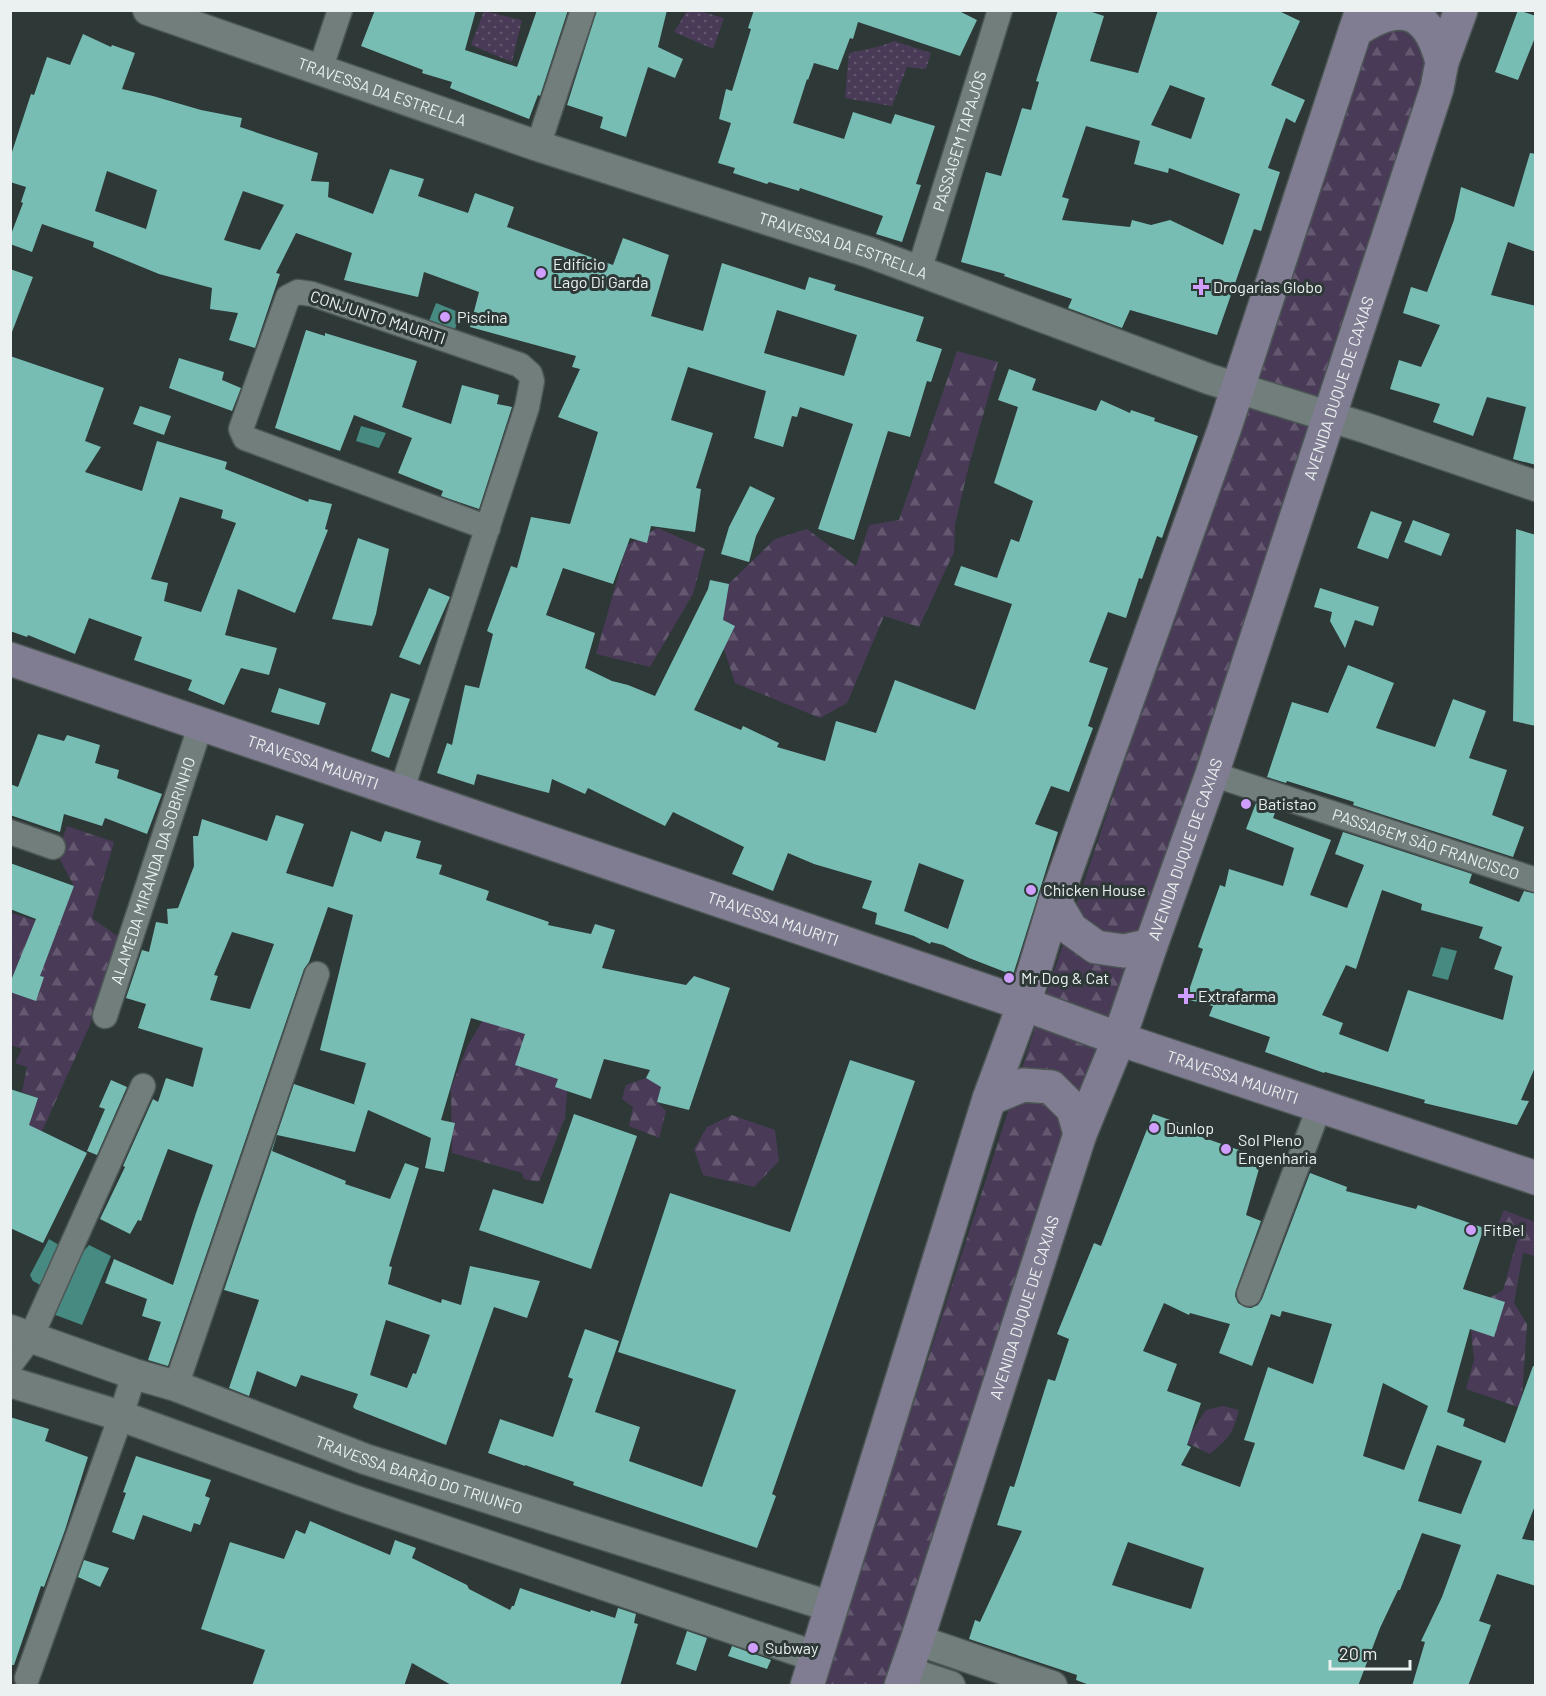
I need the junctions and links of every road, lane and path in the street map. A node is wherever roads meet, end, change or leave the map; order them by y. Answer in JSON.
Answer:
{"nodes":[{"id":1,"x":148,"y":10,"type":"edge"},
{"id":2,"x":340,"y":10,"type":"edge"},
{"id":3,"x":583,"y":10,"type":"edge"},
{"id":4,"x":1000,"y":10,"type":"edge"},
{"id":5,"x":1461,"y":10,"type":"edge"},
{"id":6,"x":1358,"y":21,"type":"edge"},
{"id":7,"x":1442,"y":62,"type":"junction"},
{"id":8,"x":320,"y":70,"type":"junction"},
{"id":9,"x":538,"y":146,"type":"junction"},
{"id":10,"x":919,"y":271,"type":"junction"},
{"id":11,"x":1238,"y":389,"type":"junction"},
{"id":12,"x":1329,"y":417,"type":"junction"},
{"id":13,"x":1536,"y":486,"type":"edge"},
{"id":14,"x":488,"y":528,"type":"junction"},
{"id":15,"x":10,"y":659,"type":"edge"},
{"id":16,"x":201,"y":724,"type":"junction"},
{"id":17,"x":1212,"y":774,"type":"junction"},
{"id":18,"x":400,"y":792,"type":"junction"},
{"id":19,"x":10,"y":832,"type":"edge"},
{"id":20,"x":53,"y":847,"type":"dead end"},
{"id":21,"x":1536,"y":880,"type":"edge"},
{"id":22,"x":1055,"y":902,"type":"junction"},
{"id":23,"x":1150,"y":945,"type":"junction"},
{"id":24,"x":317,"y":974,"type":"dead end"},
{"id":25,"x":1024,"y":1004,"type":"junction"},
{"id":26,"x":105,"y":1016,"type":"dead end"},
{"id":27,"x":1119,"y":1039,"type":"junction"},
{"id":28,"x":143,"y":1086,"type":"dead end"},
{"id":29,"x":989,"y":1099,"type":"junction"},
{"id":30,"x":1320,"y":1106,"type":"junction"},
{"id":31,"x":1080,"y":1134,"type":"junction"},
{"id":32,"x":1536,"y":1178,"type":"edge"},
{"id":33,"x":1249,"y":1294,"type":"dead end"},
{"id":34,"x":21,"y":1333,"type":"edge"},
{"id":35,"x":10,"y":1365,"type":"edge"},
{"id":36,"x":134,"y":1374,"type":"junction"},
{"id":37,"x":10,"y":1382,"type":"edge"},
{"id":38,"x":176,"y":1386,"type":"junction"},
{"id":39,"x":121,"y":1416,"type":"junction"},
{"id":40,"x":365,"y":1460,"type":"junction"},
{"id":41,"x":350,"y":1499,"type":"junction"},
{"id":42,"x":832,"y":1607,"type":"junction"},
{"id":43,"x":917,"y":1640,"type":"junction"},
{"id":44,"x":812,"y":1677,"type":"edge"},
{"id":45,"x":27,"y":1678,"type":"dead end"},
{"id":46,"x":904,"y":1679,"type":"edge"},
{"id":47,"x":950,"y":1686,"type":"edge"},
{"id":48,"x":1052,"y":1686,"type":"edge"}],
"edges":[{"from":1,"to":8,"type":"street","name":"TRAVESSA DA ESTRELLA"},
{"from":2,"to":8,"type":"street"},
{"from":3,"to":9,"type":"street"},
{"from":4,"to":10,"type":"street","name":"PASSAGEM TAPAJÓS"},
{"from":5,"to":7,"type":"main road","name":"AVENIDA DUQUE DE CAXIAS"},
{"from":6,"to":7,"type":"main road"},
{"from":6,"to":11,"type":"main road"},
{"from":7,"to":12,"type":"main road","name":"AVENIDA DUQUE DE CAXIAS"},
{"from":8,"to":9,"type":"street","name":"TRAVESSA DA ESTRELLA"},
{"from":9,"to":10,"type":"street","name":"TRAVESSA DA ESTRELLA"},
{"from":10,"to":11,"type":"street","name":"TRAVESSA DA ESTRELLA"},
{"from":11,"to":12,"type":"street","name":"TRAVESSA DA ESTRELLA"},
{"from":11,"to":22,"type":"main road"},
{"from":12,"to":13,"type":"street","name":"TRAVESSA DA ESTRELLA"},
{"from":12,"to":17,"type":"main road","name":"AVENIDA DUQUE DE CAXIAS"},
{"from":14,"to":14,"type":"street","name":"CONJUNTO MAURITI"},
{"from":14,"to":18,"type":"street","name":"CONJUNTO MAURITI"},
{"from":15,"to":16,"type":"main road","name":"TRAVESSA MAURITI"},
{"from":16,"to":18,"type":"main road","name":"TRAVESSA MAURITI"},
{"from":16,"to":26,"type":"street","name":"ALAMEDA MIRANDA DA SOBRINHO"},
{"from":17,"to":21,"type":"street","name":"PASSAGEM SÃO FRANCISCO"},
{"from":17,"to":23,"type":"main road","name":"AVENIDA DUQUE DE CAXIAS"},
{"from":18,"to":25,"type":"main road","name":"TRAVESSA MAURITI"},
{"from":19,"to":20,"type":"street"},
{"from":22,"to":23,"type":"main road"},
{"from":22,"to":25,"type":"main road"},
{"from":23,"to":27,"type":"main road","name":"AVENIDA DUQUE DE CAXIAS"},
{"from":24,"to":38,"type":"street"},
{"from":25,"to":27,"type":"main road","name":"TRAVESSA MAURITI"},
{"from":25,"to":29,"type":"main road"},
{"from":27,"to":30,"type":"main road","name":"TRAVESSA MAURITI"},
{"from":27,"to":31,"type":"main road","name":"AVENIDA DUQUE DE CAXIAS"},
{"from":28,"to":34,"type":"street"},
{"from":29,"to":31,"type":"main road"},
{"from":29,"to":42,"type":"main road"},
{"from":30,"to":32,"type":"main road","name":"TRAVESSA MAURITI"},
{"from":30,"to":33,"type":"street"},
{"from":31,"to":43,"type":"main road","name":"AVENIDA DUQUE DE CAXIAS"},
{"from":34,"to":35,"type":"street"},
{"from":34,"to":36,"type":"street","name":"TRAVESSA BARÃO DO TRIUNFO"},
{"from":36,"to":38,"type":"street","name":"TRAVESSA BARÃO DO TRIUNFO"},
{"from":36,"to":39,"type":"street"},
{"from":37,"to":39,"type":"street"},
{"from":38,"to":40,"type":"street","name":"TRAVESSA BARÃO DO TRIUNFO"},
{"from":39,"to":41,"type":"street"},
{"from":39,"to":45,"type":"street"},
{"from":40,"to":41,"type":"street"},
{"from":40,"to":42,"type":"street","name":"TRAVESSA BARÃO DO TRIUNFO"},
{"from":41,"to":44,"type":"street"},
{"from":42,"to":44,"type":"main road"},
{"from":43,"to":46,"type":"main road","name":"AVENIDA DUQUE DE CAXIAS"},
{"from":43,"to":48,"type":"street"},
{"from":46,"to":47,"type":"street"}]}
